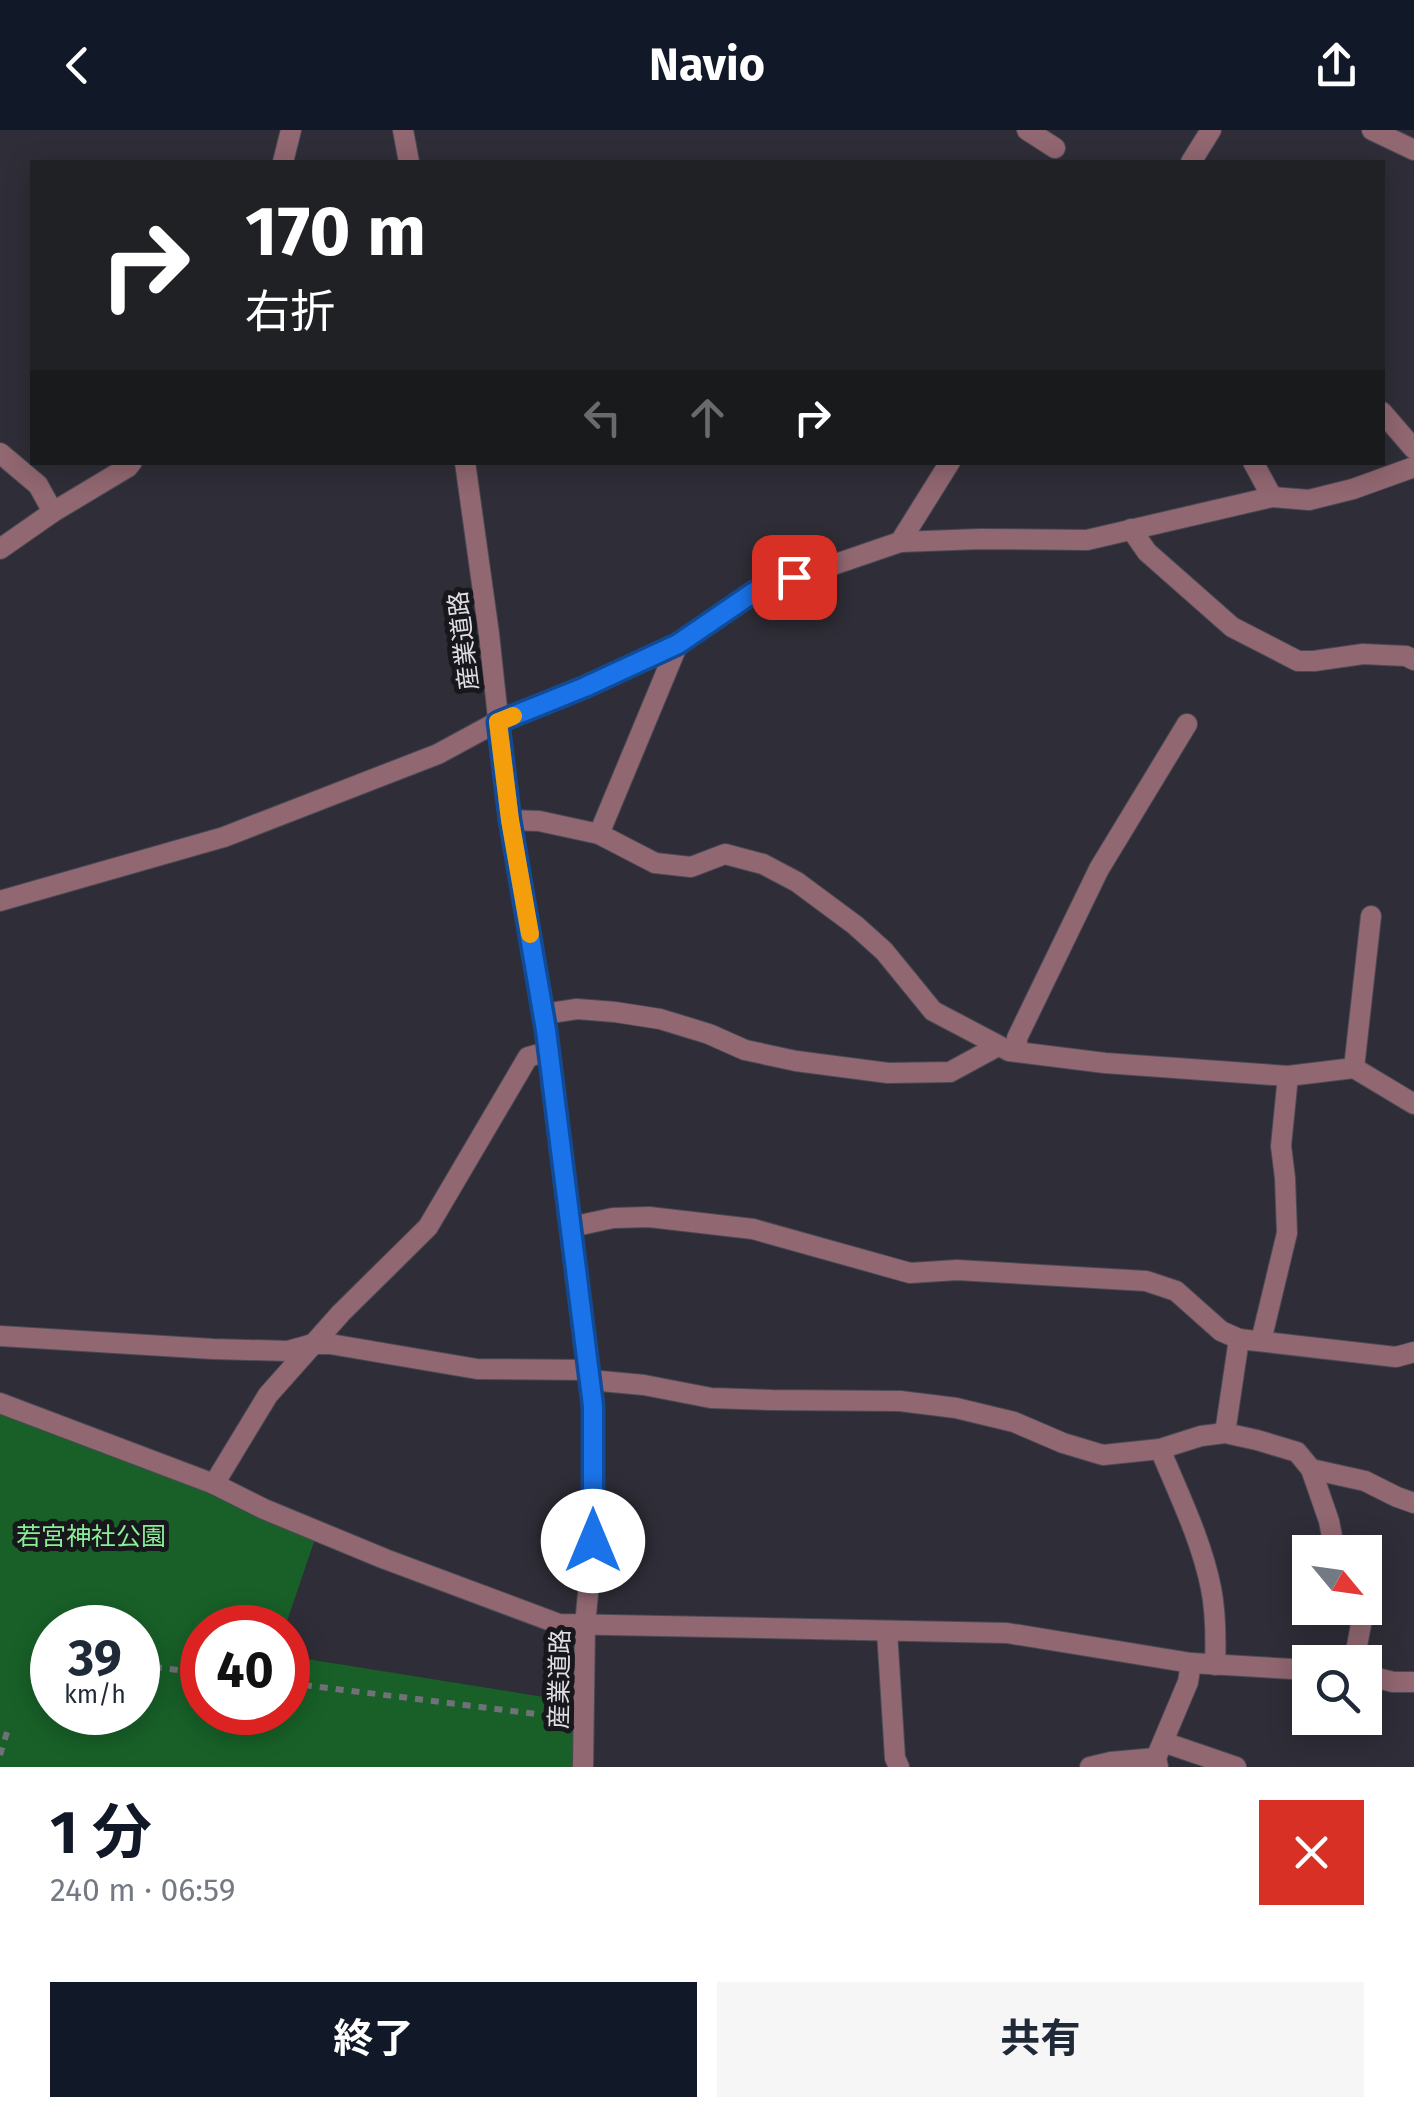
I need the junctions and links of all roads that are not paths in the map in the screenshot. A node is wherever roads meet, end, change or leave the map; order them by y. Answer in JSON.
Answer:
{"nodes":[{"id":1,"x":291,"y":130,"type":"edge"},
{"id":2,"x":404,"y":130,"type":"edge"},
{"id":3,"x":1027,"y":130,"type":"edge"},
{"id":4,"x":1210,"y":130,"type":"edge"},
{"id":5,"x":1372,"y":130,"type":"edge"},
{"id":6,"x":1056,"y":147,"type":"edge"},
{"id":7,"x":1414,"y":150,"type":"edge"},
{"id":8,"x":284,"y":160,"type":"edge"},
{"id":9,"x":409,"y":160,"type":"edge"},
{"id":10,"x":1192,"y":160,"type":"edge"},
{"id":11,"x":1385,"y":415,"type":"edge"},
{"id":12,"x":1414,"y":448,"type":"edge"},
{"id":13,"x":0,"y":454,"type":"edge"},
{"id":14,"x":130,"y":465,"type":"edge"},
{"id":15,"x":464,"y":465,"type":"edge"},
{"id":16,"x":948,"y":465,"type":"edge"},
{"id":17,"x":1254,"y":465,"type":"edge"},
{"id":18,"x":1414,"y":467,"type":"edge"},
{"id":19,"x":1272,"y":497,"type":"junction"},
{"id":20,"x":53,"y":512,"type":"junction"},
{"id":21,"x":1131,"y":529,"type":"junction"},
{"id":22,"x":900,"y":542,"type":"junction"},
{"id":23,"x":0,"y":549,"type":"edge"},
{"id":24,"x":678,"y":644,"type":"junction"},
{"id":25,"x":1414,"y":660,"type":"edge"},
{"id":26,"x":498,"y":722,"type":"junction"},
{"id":27,"x":1187,"y":724,"type":"dead end"},
{"id":28,"x":510,"y":820,"type":"junction"},
{"id":29,"x":598,"y":834,"type":"junction"},
{"id":30,"x":0,"y":902,"type":"edge"},
{"id":31,"x":1371,"y":916,"type":"dead end"},
{"id":32,"x":544,"y":1014,"type":"junction"},
{"id":33,"x":1008,"y":1049,"type":"junction"},
{"id":34,"x":549,"y":1050,"type":"junction"},
{"id":35,"x":1354,"y":1068,"type":"junction"},
{"id":36,"x":1288,"y":1076,"type":"junction"},
{"id":37,"x":1414,"y":1104,"type":"edge"},
{"id":38,"x":571,"y":1227,"type":"junction"},
{"id":39,"x":0,"y":1336,"type":"edge"},
{"id":40,"x":1239,"y":1339,"type":"junction"},
{"id":41,"x":1261,"y":1341,"type":"junction"},
{"id":42,"x":313,"y":1344,"type":"junction"},
{"id":43,"x":1414,"y":1352,"type":"edge"},
{"id":44,"x":589,"y":1375,"type":"junction"},
{"id":45,"x":0,"y":1402,"type":"edge"},
{"id":46,"x":1225,"y":1433,"type":"junction"},
{"id":47,"x":1160,"y":1449,"type":"junction"},
{"id":48,"x":1311,"y":1469,"type":"junction"},
{"id":49,"x":214,"y":1484,"type":"junction"},
{"id":50,"x":1414,"y":1502,"type":"edge"},
{"id":51,"x":1332,"y":1535,"type":"edge"},
{"id":52,"x":585,"y":1624,"type":"junction"},
{"id":53,"x":887,"y":1631,"type":"junction"},
{"id":54,"x":1191,"y":1663,"type":"junction"},
{"id":55,"x":1215,"y":1665,"type":"junction"},
{"id":56,"x":1292,"y":1669,"type":"edge"},
{"id":57,"x":1382,"y":1679,"type":"edge"},
{"id":58,"x":1414,"y":1682,"type":"edge"},
{"id":59,"x":1159,"y":1756,"type":"edge"},
{"id":60,"x":583,"y":1767,"type":"edge"},
{"id":61,"x":899,"y":1767,"type":"edge"},
{"id":62,"x":1090,"y":1767,"type":"edge"},
{"id":63,"x":1236,"y":1767,"type":"edge"}],
"edges":[{"from":1,"to":8,"type":"street"},
{"from":2,"to":9,"type":"street"},
{"from":3,"to":6,"type":"street"},
{"from":4,"to":10,"type":"street"},
{"from":5,"to":7,"type":"street"},
{"from":11,"to":12,"type":"street"},
{"from":13,"to":20,"type":"street"},
{"from":14,"to":20,"type":"street"},
{"from":15,"to":26,"type":"street","name":"産業道路"},
{"from":16,"to":22,"type":"street"},
{"from":17,"to":19,"type":"street"},
{"from":18,"to":19,"type":"street"},
{"from":19,"to":21,"type":"street"},
{"from":20,"to":23,"type":"street"},
{"from":21,"to":22,"type":"street"},
{"from":21,"to":25,"type":"street"},
{"from":22,"to":24,"type":"street"},
{"from":24,"to":26,"type":"street"},
{"from":24,"to":29,"type":"street"},
{"from":26,"to":28,"type":"street","name":"産業道路"},
{"from":26,"to":30,"type":"street"},
{"from":27,"to":33,"type":"street"},
{"from":28,"to":29,"type":"street"},
{"from":28,"to":32,"type":"street","name":"産業道路"},
{"from":29,"to":33,"type":"street"},
{"from":31,"to":35,"type":"street"},
{"from":32,"to":33,"type":"street"},
{"from":32,"to":34,"type":"street","name":"産業道路"},
{"from":33,"to":36,"type":"street"},
{"from":34,"to":38,"type":"street","name":"産業道路"},
{"from":34,"to":42,"type":"street"},
{"from":35,"to":36,"type":"street"},
{"from":35,"to":37,"type":"street"},
{"from":36,"to":41,"type":"street"},
{"from":38,"to":40,"type":"street"},
{"from":38,"to":44,"type":"street","name":"産業道路"},
{"from":39,"to":42,"type":"street"},
{"from":40,"to":41,"type":"street"},
{"from":40,"to":46,"type":"street"},
{"from":41,"to":43,"type":"street"},
{"from":42,"to":44,"type":"street"},
{"from":42,"to":49,"type":"street"},
{"from":44,"to":47,"type":"street"},
{"from":44,"to":52,"type":"street","name":"産業道路"},
{"from":45,"to":49,"type":"street"},
{"from":46,"to":47,"type":"street"},
{"from":46,"to":48,"type":"street"},
{"from":47,"to":55,"type":"street"},
{"from":48,"to":50,"type":"street"},
{"from":48,"to":51,"type":"street"},
{"from":49,"to":52,"type":"street"},
{"from":52,"to":53,"type":"street"},
{"from":52,"to":60,"type":"street","name":"産業道路"},
{"from":53,"to":54,"type":"street"},
{"from":53,"to":61,"type":"street"},
{"from":54,"to":55,"type":"street"},
{"from":54,"to":59,"type":"street"},
{"from":55,"to":56,"type":"street"},
{"from":57,"to":58,"type":"street"},
{"from":59,"to":62,"type":"street"},
{"from":59,"to":63,"type":"street"}]}
